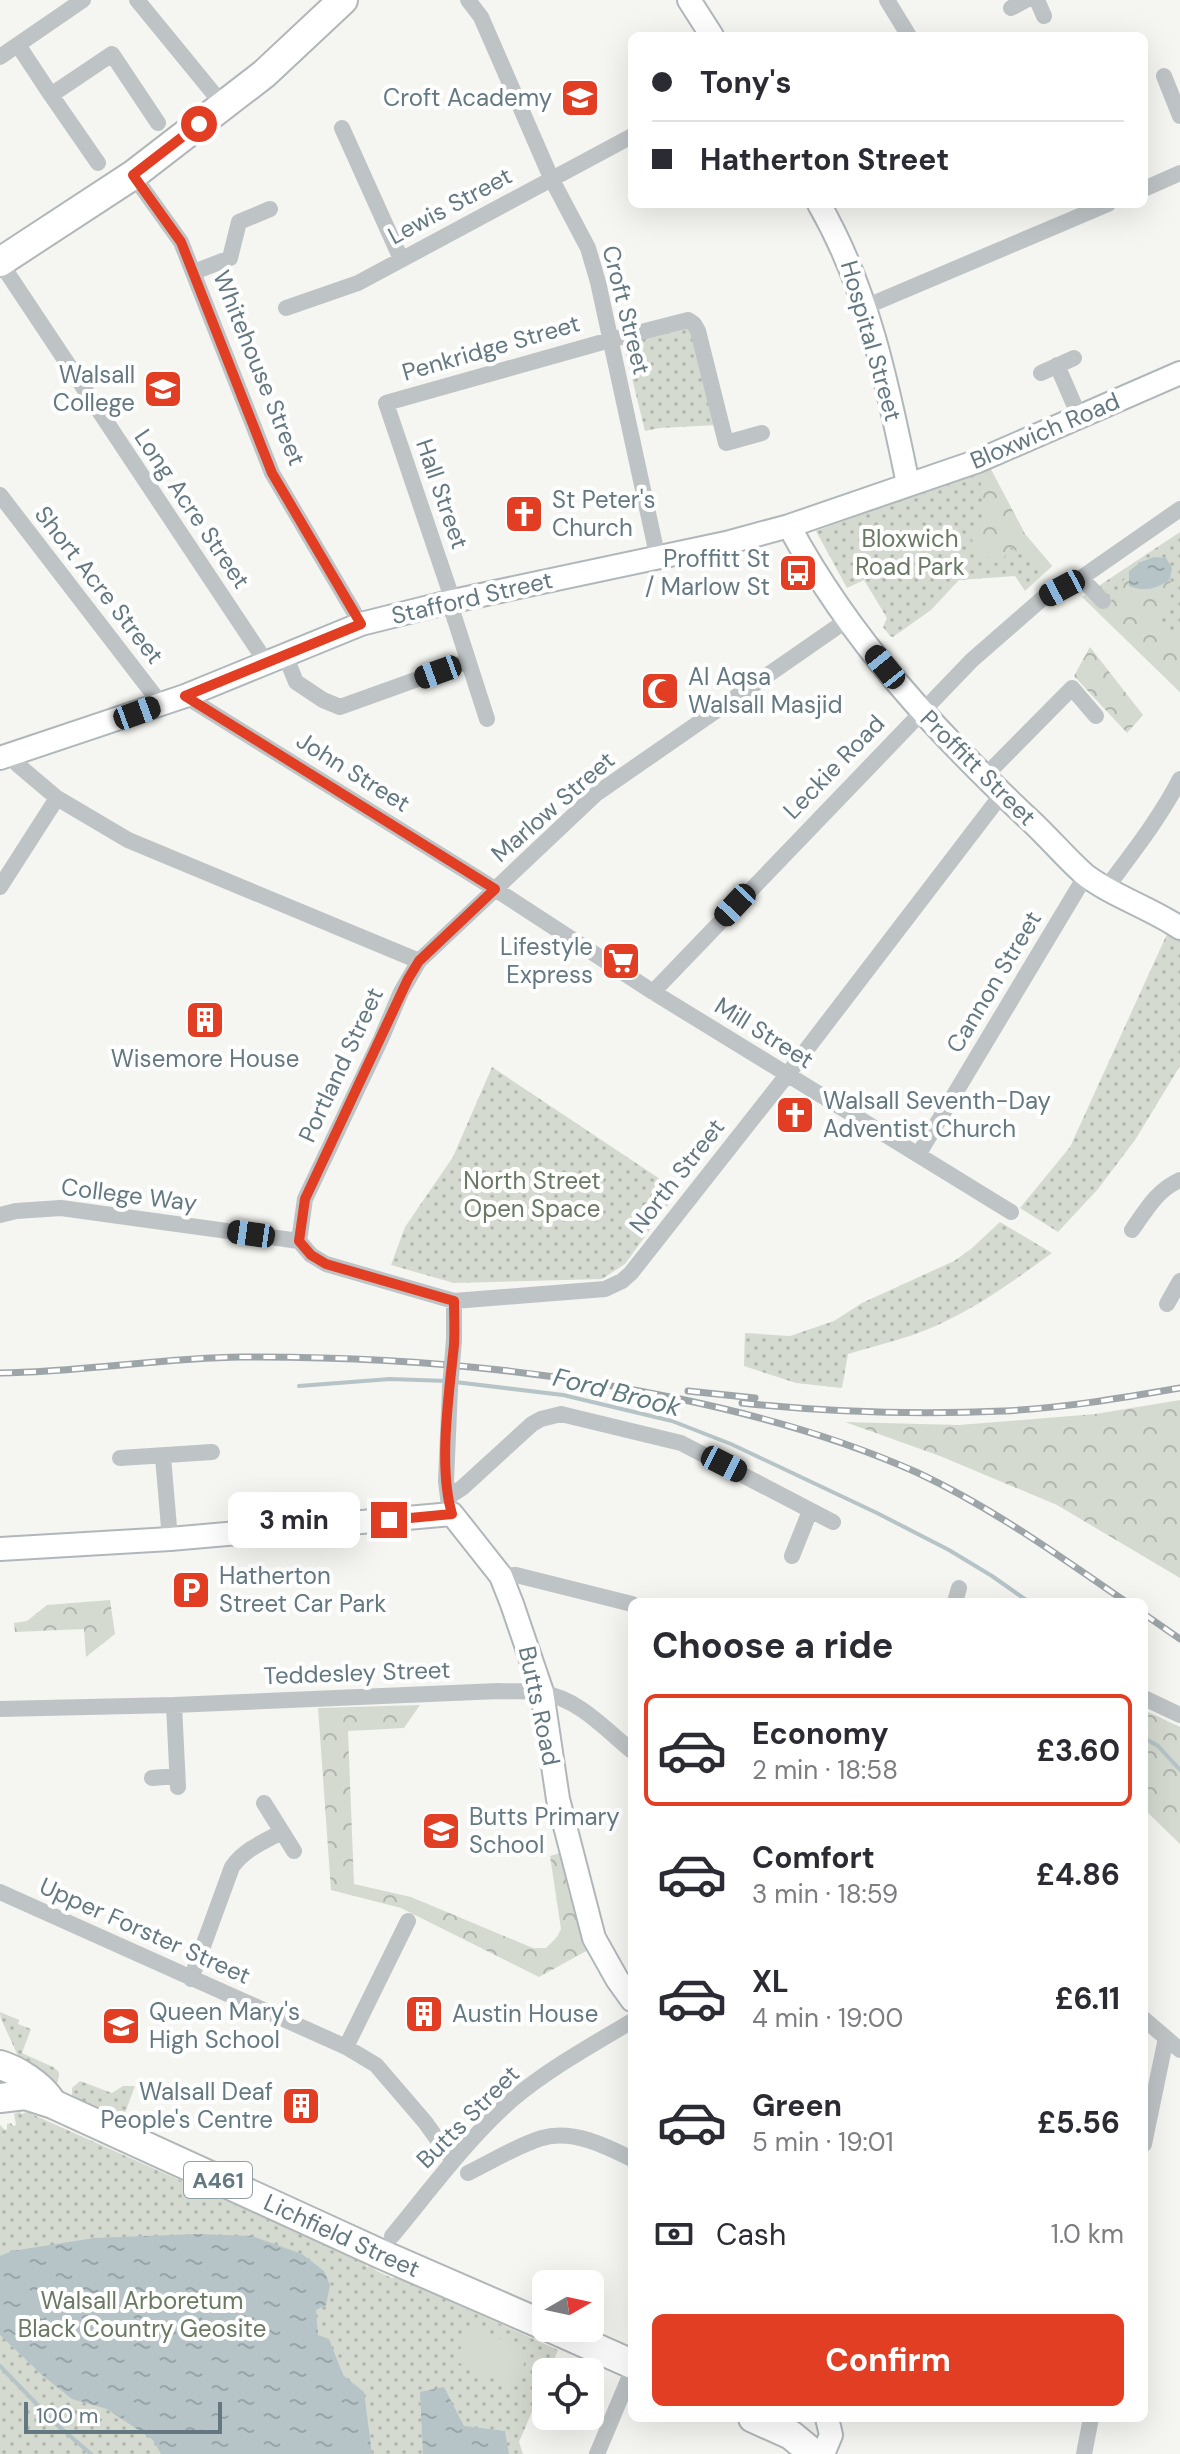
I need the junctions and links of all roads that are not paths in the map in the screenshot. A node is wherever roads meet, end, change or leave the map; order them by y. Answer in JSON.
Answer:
{"nodes":[{"id":1,"x":83,"y":0,"type":"edge"},
{"id":2,"x":137,"y":0,"type":"edge"},
{"id":3,"x":343,"y":0,"type":"edge"},
{"id":4,"x":468,"y":0,"type":"edge"},
{"id":5,"x":689,"y":0,"type":"edge"},
{"id":6,"x":887,"y":0,"type":"edge"},
{"id":7,"x":1026,"y":0,"type":"edge"},
{"id":8,"x":1011,"y":8,"type":"dead end"},
{"id":9,"x":709,"y":32,"type":"edge"},
{"id":10,"x":907,"y":32,"type":"edge"},
{"id":11,"x":18,"y":45,"type":"junction"},
{"id":12,"x":0,"y":57,"type":"edge"},
{"id":13,"x":1164,"y":76,"type":"dead end"},
{"id":14,"x":51,"y":95,"type":"junction"},
{"id":15,"x":223,"y":105,"type":"junction"},
{"id":16,"x":1180,"y":116,"type":"edge"},
{"id":17,"x":158,"y":123,"type":"dead end"},
{"id":18,"x":342,"y":128,"type":"dead end"},
{"id":19,"x":628,"y":138,"type":"edge"},
{"id":20,"x":98,"y":163,"type":"dead end"},
{"id":21,"x":1180,"y":173,"type":"edge"},
{"id":22,"x":133,"y":175,"type":"junction"},
{"id":23,"x":552,"y":180,"type":"junction"},
{"id":24,"x":1148,"y":187,"type":"edge"},
{"id":25,"x":821,"y":208,"type":"edge"},
{"id":26,"x":1099,"y":208,"type":"edge"},
{"id":27,"x":270,"y":209,"type":"dead end"},
{"id":28,"x":401,"y":259,"type":"junction"},
{"id":29,"x":0,"y":262,"type":"edge"},
{"id":30,"x":194,"y":272,"type":"junction"},
{"id":31,"x":865,"y":307,"type":"junction"},
{"id":32,"x":286,"y":308,"type":"dead end"},
{"id":33,"x":610,"y":340,"type":"junction"},
{"id":34,"x":1074,"y":358,"type":"dead end"},
{"id":35,"x":1057,"y":365,"type":"junction"},
{"id":36,"x":1041,"y":373,"type":"dead end"},
{"id":37,"x":1180,"y":373,"type":"edge"},
{"id":38,"x":386,"y":403,"type":"joint"},
{"id":39,"x":1079,"y":416,"type":"junction"},
{"id":40,"x":762,"y":433,"type":"dead end"},
{"id":41,"x":908,"y":484,"type":"junction"},
{"id":42,"x":0,"y":495,"type":"edge"},
{"id":43,"x":1180,"y":509,"type":"edge"},
{"id":44,"x":789,"y":526,"type":"junction"},
{"id":45,"x":658,"y":559,"type":"junction"},
{"id":46,"x":1081,"y":578,"type":"junction"},
{"id":47,"x":451,"y":601,"type":"junction"},
{"id":48,"x":1103,"y":601,"type":"dead end"},
{"id":49,"x":847,"y":620,"type":"junction"},
{"id":50,"x":361,"y":624,"type":"junction"},
{"id":51,"x":275,"y":659,"type":"junction"},
{"id":52,"x":468,"y":661,"type":"junction"},
{"id":53,"x":185,"y":696,"type":"junction"},
{"id":54,"x":161,"y":704,"type":"junction"},
{"id":55,"x":920,"y":711,"type":"junction"},
{"id":56,"x":1096,"y":716,"type":"dead end"},
{"id":57,"x":487,"y":719,"type":"dead end"},
{"id":58,"x":5,"y":756,"type":"edge"},
{"id":59,"x":984,"y":777,"type":"junction"},
{"id":60,"x":1180,"y":779,"type":"edge"},
{"id":61,"x":1002,"y":794,"type":"junction"},
{"id":62,"x":57,"y":798,"type":"junction"},
{"id":63,"x":1086,"y":875,"type":"junction"},
{"id":64,"x":0,"y":887,"type":"edge"},
{"id":65,"x":1107,"y":887,"type":"junction"},
{"id":66,"x":495,"y":889,"type":"junction"},
{"id":67,"x":1180,"y":928,"type":"edge"},
{"id":68,"x":419,"y":961,"type":"junction"},
{"id":69,"x":653,"y":992,"type":"junction"},
{"id":70,"x":787,"y":1075,"type":"junction"},
{"id":71,"x":918,"y":1155,"type":"junction"},
{"id":72,"x":1180,"y":1180,"type":"edge"},
{"id":73,"x":1011,"y":1212,"type":"dead end"},
{"id":74,"x":0,"y":1215,"type":"edge"},
{"id":75,"x":1132,"y":1230,"type":"dead end"},
{"id":76,"x":299,"y":1241,"type":"junction"},
{"id":77,"x":1180,"y":1281,"type":"edge"},
{"id":78,"x":454,"y":1301,"type":"junction"},
{"id":79,"x":1167,"y":1304,"type":"dead end"},
{"id":80,"x":212,"y":1452,"type":"dead end"},
{"id":81,"x":163,"y":1457,"type":"junction"},
{"id":82,"x":120,"y":1458,"type":"dead end"},
{"id":83,"x":450,"y":1506,"type":"junction"},
{"id":84,"x":810,"y":1511,"type":"junction"},
{"id":85,"x":833,"y":1522,"type":"dead end"},
{"id":86,"x":170,"y":1539,"type":"junction"},
{"id":87,"x":0,"y":1549,"type":"edge"},
{"id":88,"x":792,"y":1556,"type":"dead end"},
{"id":89,"x":501,"y":1576,"type":"junction"},
{"id":90,"x":628,"y":1603,"type":"edge"},
{"id":91,"x":542,"y":1692,"type":"junction"},
{"id":92,"x":1148,"y":1700,"type":"edge"},
{"id":93,"x":174,"y":1705,"type":"junction"},
{"id":94,"x":0,"y":1709,"type":"edge"},
{"id":95,"x":1180,"y":1715,"type":"edge"},
{"id":96,"x":628,"y":1748,"type":"edge"},
{"id":97,"x":152,"y":1778,"type":"dead end"},
{"id":98,"x":264,"y":1803,"type":"dead end"},
{"id":99,"x":280,"y":1833,"type":"junction"},
{"id":100,"x":294,"y":1851,"type":"dead end"},
{"id":101,"x":0,"y":1892,"type":"edge"},
{"id":102,"x":408,"y":1921,"type":"dead end"},
{"id":103,"x":191,"y":1979,"type":"junction"},
{"id":104,"x":628,"y":1994,"type":"edge"},
{"id":105,"x":1148,"y":2022,"type":"edge"},
{"id":106,"x":628,"y":2023,"type":"edge"},
{"id":107,"x":1166,"y":2038,"type":"junction"},
{"id":108,"x":346,"y":2047,"type":"junction"},
{"id":109,"x":1180,"y":2050,"type":"edge"},
{"id":110,"x":3,"y":2068,"type":"edge"},
{"id":111,"x":12,"y":2097,"type":"edge"},
{"id":112,"x":53,"y":2104,"type":"junction"},
{"id":113,"x":1148,"y":2123,"type":"edge"},
{"id":114,"x":628,"y":2157,"type":"edge"},
{"id":115,"x":453,"y":2161,"type":"junction"},
{"id":116,"x":468,"y":2173,"type":"dead end"},
{"id":117,"x":392,"y":2236,"type":"dead end"},
{"id":118,"x":532,"y":2320,"type":"edge"},
{"id":119,"x":583,"y":2342,"type":"edge"},
{"id":120,"x":628,"y":2362,"type":"edge"},
{"id":121,"x":628,"y":2380,"type":"edge"},
{"id":122,"x":760,"y":2422,"type":"edge"},
{"id":123,"x":828,"y":2422,"type":"edge"},
{"id":124,"x":1090,"y":2422,"type":"edge"},
{"id":125,"x":804,"y":2449,"type":"edge"},
{"id":126,"x":597,"y":2454,"type":"edge"},
{"id":127,"x":1084,"y":2454,"type":"edge"}],
"edges":[{"from":1,"to":11,"type":"street"},
{"from":2,"to":15,"type":"street"},
{"from":3,"to":15,"type":"highway"},
{"from":4,"to":23,"type":"street","name":"Croft Street"},
{"from":5,"to":9,"type":"street"},
{"from":6,"to":10,"type":"street"},
{"from":7,"to":8,"type":"street"},
{"from":11,"to":12,"type":"street"},
{"from":11,"to":14,"type":"street"},
{"from":13,"to":16,"type":"street"},
{"from":14,"to":17,"type":"street"},
{"from":14,"to":20,"type":"street"},
{"from":15,"to":22,"type":"highway"},
{"from":18,"to":28,"type":"street"},
{"from":19,"to":23,"type":"street","name":"Lewis Street"},
{"from":21,"to":24,"type":"street"},
{"from":22,"to":29,"type":"highway"},
{"from":22,"to":30,"type":"street","name":"Whitehouse Street"},
{"from":23,"to":28,"type":"street","name":"Lewis Street"},
{"from":23,"to":33,"type":"street","name":"Croft Street"},
{"from":25,"to":31,"type":"street","name":"Hospital Street"},
{"from":26,"to":31,"type":"street"},
{"from":27,"to":30,"type":"street"},
{"from":28,"to":32,"type":"street","name":"Lewis Street"},
{"from":29,"to":51,"type":"street","name":"Long Acre Street"},
{"from":30,"to":50,"type":"street","name":"Whitehouse Street"},
{"from":31,"to":41,"type":"street","name":"Hospital Street"},
{"from":33,"to":38,"type":"street","name":"Penkridge Street"},
{"from":33,"to":40,"type":"street","name":"Penkridge Street"},
{"from":33,"to":45,"type":"street","name":"Croft Street"},
{"from":34,"to":35,"type":"street"},
{"from":35,"to":36,"type":"street"},
{"from":35,"to":39,"type":"street"},
{"from":37,"to":39,"type":"street","name":"Bloxwich Road"},
{"from":38,"to":47,"type":"street","name":"Hall Street"},
{"from":39,"to":41,"type":"street","name":"Bloxwich Road"},
{"from":41,"to":44,"type":"street","name":"Stafford Street"},
{"from":42,"to":54,"type":"street","name":"Short Acre Street"},
{"from":43,"to":46,"type":"street","name":"Leckie Road"},
{"from":44,"to":45,"type":"street","name":"Stafford Street"},
{"from":44,"to":49,"type":"street","name":"Proffitt Street"},
{"from":45,"to":47,"type":"street","name":"Stafford Street"},
{"from":46,"to":48,"type":"street"},
{"from":46,"to":55,"type":"street","name":"Leckie Road"},
{"from":47,"to":50,"type":"street","name":"Stafford Street"},
{"from":47,"to":52,"type":"street","name":"Hall Street"},
{"from":49,"to":55,"type":"street","name":"Proffitt Street"},
{"from":49,"to":66,"type":"street","name":"Marlow Street"},
{"from":50,"to":51,"type":"street","name":"Stafford Street"},
{"from":51,"to":52,"type":"street","name":"Long Acre Street"},
{"from":51,"to":53,"type":"street","name":"Stafford Street"},
{"from":52,"to":57,"type":"street","name":"Hall Street"},
{"from":53,"to":54,"type":"street","name":"Stafford Street"},
{"from":53,"to":66,"type":"street","name":"John Street"},
{"from":54,"to":58,"type":"street","name":"Stafford Street"},
{"from":55,"to":59,"type":"street","name":"Proffitt Street"},
{"from":55,"to":69,"type":"street","name":"Leckie Road"},
{"from":56,"to":59,"type":"street"},
{"from":58,"to":62,"type":"street"},
{"from":59,"to":61,"type":"street","name":"Proffitt Street"},
{"from":60,"to":65,"type":"street"},
{"from":61,"to":63,"type":"street","name":"Proffitt Street"},
{"from":61,"to":70,"type":"street","name":"North Street"},
{"from":62,"to":64,"type":"street"},
{"from":62,"to":68,"type":"street"},
{"from":63,"to":65,"type":"street","name":"Proffitt Street"},
{"from":63,"to":71,"type":"street","name":"Cannon Street"},
{"from":65,"to":67,"type":"street","name":"Proffitt Street"},
{"from":66,"to":68,"type":"street","name":"Marlow Street"},
{"from":66,"to":69,"type":"street","name":"Mill Street"},
{"from":68,"to":76,"type":"street","name":"Portland Street"},
{"from":69,"to":70,"type":"street","name":"Mill Street"},
{"from":70,"to":71,"type":"street","name":"Mill Street"},
{"from":70,"to":78,"type":"street","name":"North Street"},
{"from":71,"to":73,"type":"street","name":"Mill Street"},
{"from":72,"to":75,"type":"street"},
{"from":74,"to":76,"type":"street","name":"College Way"},
{"from":76,"to":78,"type":"street"},
{"from":77,"to":79,"type":"street"},
{"from":78,"to":83,"type":"street","bridge":true},
{"from":80,"to":81,"type":"street"},
{"from":81,"to":82,"type":"street"},
{"from":81,"to":86,"type":"street"},
{"from":83,"to":84,"type":"street"},
{"from":83,"to":86,"type":"street"},
{"from":83,"to":89,"type":"street","name":"Butts Road"},
{"from":84,"to":85,"type":"street"},
{"from":84,"to":88,"type":"street"},
{"from":86,"to":87,"type":"street"},
{"from":89,"to":90,"type":"street"},
{"from":89,"to":91,"type":"street","name":"Butts Road"},
{"from":91,"to":93,"type":"street","name":"Teddesley Street"},
{"from":91,"to":96,"type":"street"},
{"from":91,"to":104,"type":"street","name":"Butts Road"},
{"from":92,"to":95,"type":"street"},
{"from":93,"to":94,"type":"street","name":"Teddesley Street"},
{"from":93,"to":97,"type":"street"},
{"from":98,"to":99,"type":"street"},
{"from":99,"to":100,"type":"street"},
{"from":99,"to":103,"type":"street"},
{"from":101,"to":103,"type":"street","name":"Upper Forster Street"},
{"from":102,"to":108,"type":"street"},
{"from":103,"to":108,"type":"street","name":"Upper Forster Street"},
{"from":105,"to":107,"type":"street"},
{"from":106,"to":115,"type":"street","name":"Butts Street"},
{"from":107,"to":109,"type":"street"},
{"from":107,"to":113,"type":"street"},
{"from":108,"to":115,"type":"street","name":"Upper Forster Street"},
{"from":110,"to":111,"type":"highway","name":"Lichfield Street"},
{"from":110,"to":112,"type":"highway","name":"Lichfield Street","number":"A461"},
{"from":111,"to":112,"type":"highway","name":"Lichfield Street"},
{"from":112,"to":118,"type":"highway","name":"Lichfield Street","number":"A461"},
{"from":114,"to":116,"type":"street"},
{"from":115,"to":117,"type":"street","name":"Butts Street"},
{"from":119,"to":120,"type":"highway","name":"Lichfield Street","number":"A461"},
{"from":121,"to":126,"type":"street"},
{"from":122,"to":125,"type":"highway"},
{"from":123,"to":125,"type":"street"},
{"from":124,"to":127,"type":"street"}]}
